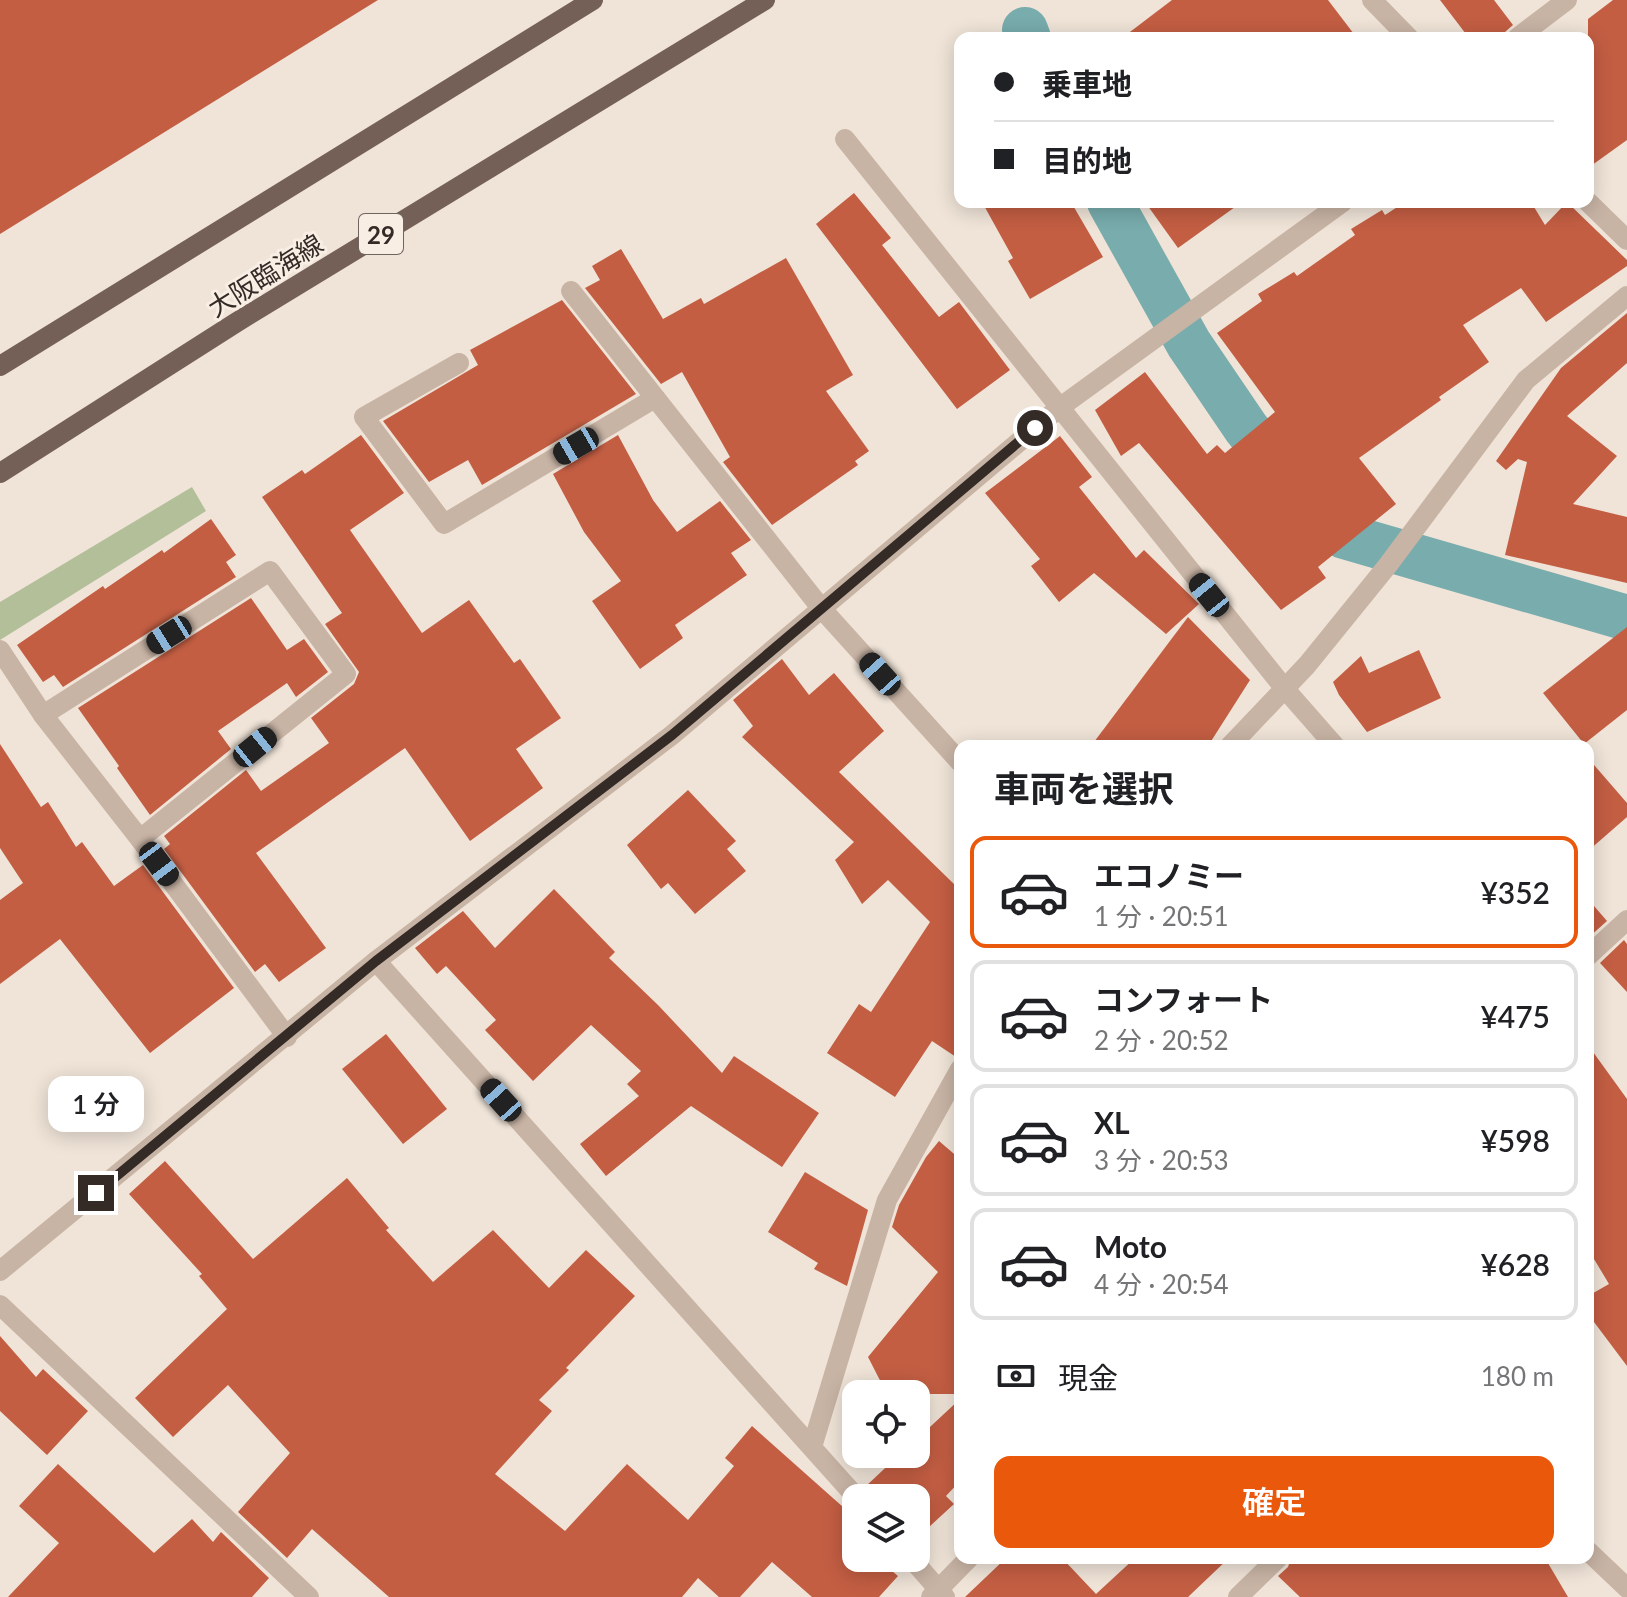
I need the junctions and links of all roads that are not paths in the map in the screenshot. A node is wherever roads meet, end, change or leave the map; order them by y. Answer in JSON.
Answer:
{"nodes":[{"id":1,"x":593,"y":0,"type":"edge"},
{"id":2,"x":765,"y":0,"type":"edge"},
{"id":3,"x":1372,"y":0,"type":"edge"},
{"id":4,"x":1567,"y":0,"type":"edge"},
{"id":5,"x":1403,"y":32,"type":"edge"},
{"id":6,"x":1525,"y":32,"type":"edge"},
{"id":7,"x":845,"y":139,"type":"dead end"},
{"id":8,"x":1335,"y":208,"type":"edge"},
{"id":9,"x":1594,"y":208,"type":"edge"},
{"id":10,"x":1627,"y":240,"type":"edge"},
{"id":11,"x":571,"y":291,"type":"dead end"},
{"id":12,"x":1627,"y":296,"type":"edge"},
{"id":13,"x":459,"y":363,"type":"dead end"},
{"id":14,"x":0,"y":366,"type":"edge"},
{"id":15,"x":655,"y":398,"type":"junction"},
{"id":16,"x":1059,"y":408,"type":"junction"},
{"id":17,"x":0,"y":473,"type":"edge"},
{"id":18,"x":821,"y":608,"type":"junction"},
{"id":19,"x":0,"y":650,"type":"edge"},
{"id":20,"x":1285,"y":689,"type":"junction"},
{"id":21,"x":43,"y":715,"type":"junction"},
{"id":22,"x":1236,"y":740,"type":"edge"},
{"id":23,"x":1330,"y":740,"type":"edge"},
{"id":24,"x":954,"y":755,"type":"edge"},
{"id":25,"x":140,"y":839,"type":"junction"},
{"id":26,"x":1627,"y":920,"type":"edge"},
{"id":27,"x":1594,"y":950,"type":"edge"},
{"id":28,"x":376,"y":961,"type":"junction"},
{"id":29,"x":287,"y":1037,"type":"junction"},
{"id":30,"x":954,"y":1080,"type":"edge"},
{"id":31,"x":0,"y":1271,"type":"edge"},
{"id":32,"x":0,"y":1305,"type":"edge"},
{"id":33,"x":812,"y":1447,"type":"junction"},
{"id":34,"x":845,"y":1484,"type":"edge"},
{"id":35,"x":1594,"y":1557,"type":"edge"},
{"id":36,"x":964,"y":1564,"type":"edge"},
{"id":37,"x":1272,"y":1564,"type":"edge"},
{"id":38,"x":922,"y":1572,"type":"edge"},
{"id":39,"x":1627,"y":1588,"type":"edge"},
{"id":40,"x":938,"y":1594,"type":"edge"},
{"id":41,"x":309,"y":1597,"type":"edge"},
{"id":42,"x":1238,"y":1597,"type":"edge"}],
"edges":[{"from":1,"to":14,"type":"main road"},
{"from":2,"to":17,"type":"main road","name":"大阪臨海線","number":"29"},
{"from":3,"to":5,"type":"street"},
{"from":4,"to":6,"type":"street"},
{"from":7,"to":16,"type":"street"},
{"from":8,"to":16,"type":"street"},
{"from":9,"to":10,"type":"street"},
{"from":11,"to":15,"type":"street"},
{"from":12,"to":20,"type":"street"},
{"from":13,"to":15,"type":"street"},
{"from":15,"to":18,"type":"street"},
{"from":16,"to":18,"type":"street"},
{"from":16,"to":20,"type":"street"},
{"from":18,"to":24,"type":"street"},
{"from":18,"to":28,"type":"street"},
{"from":19,"to":21,"type":"street"},
{"from":20,"to":22,"type":"street"},
{"from":20,"to":23,"type":"street"},
{"from":21,"to":25,"type":"street"},
{"from":21,"to":25,"type":"street"},
{"from":25,"to":29,"type":"street"},
{"from":26,"to":27,"type":"street"},
{"from":28,"to":29,"type":"street"},
{"from":28,"to":33,"type":"street"},
{"from":29,"to":31,"type":"street"},
{"from":30,"to":33,"type":"street"},
{"from":32,"to":41,"type":"street"},
{"from":33,"to":34,"type":"street"},
{"from":35,"to":39,"type":"street"},
{"from":36,"to":40,"type":"street"},
{"from":37,"to":42,"type":"street"},
{"from":38,"to":40,"type":"street"}]}
